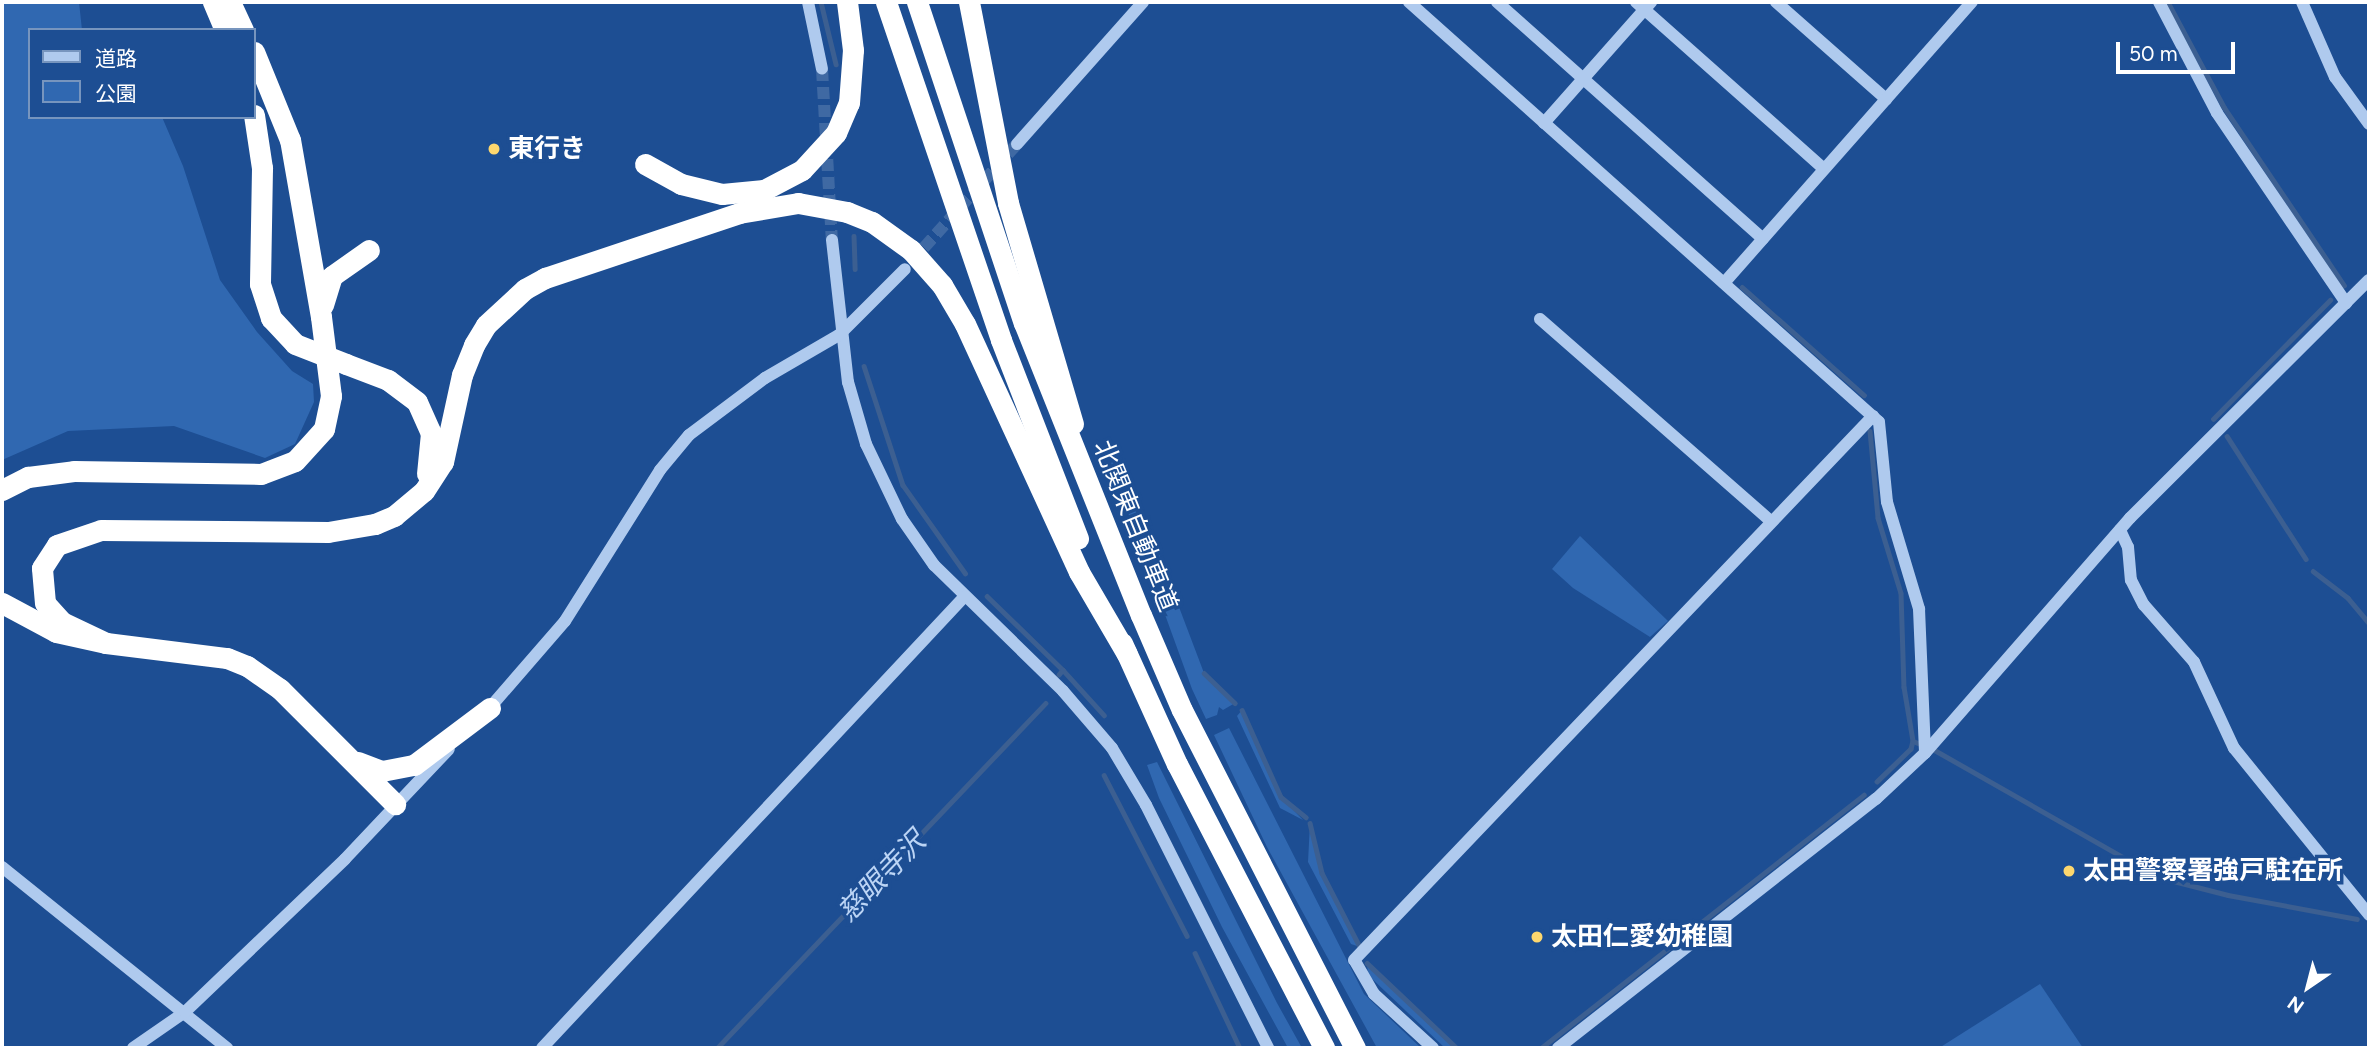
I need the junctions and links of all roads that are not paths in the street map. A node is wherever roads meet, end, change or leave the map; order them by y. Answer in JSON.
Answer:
{"nodes":[{"id":1,"x":213,"y":2,"type":"edge"},
{"id":2,"x":230,"y":2,"type":"edge"},
{"id":3,"x":808,"y":2,"type":"edge"},
{"id":4,"x":847,"y":2,"type":"edge"},
{"id":5,"x":886,"y":2,"type":"edge"},
{"id":6,"x":917,"y":2,"type":"edge"},
{"id":7,"x":969,"y":2,"type":"edge"},
{"id":8,"x":1143,"y":2,"type":"edge"},
{"id":9,"x":1409,"y":2,"type":"edge"},
{"id":10,"x":1497,"y":2,"type":"edge"},
{"id":11,"x":1776,"y":2,"type":"edge"},
{"id":12,"x":1972,"y":2,"type":"edge"},
{"id":13,"x":2159,"y":2,"type":"edge"},
{"id":14,"x":2302,"y":2,"type":"edge"},
{"id":15,"x":1644,"y":4,"type":"edge"},
{"id":16,"x":224,"y":28,"type":"edge"},
{"id":17,"x":242,"y":28,"type":"edge"},
{"id":18,"x":256,"y":57,"type":"edge"},
{"id":19,"x":822,"y":69,"type":"tunnel mouth"},
{"id":20,"x":1582,"y":79,"type":"junction"},
{"id":21,"x":1886,"y":99,"type":"junction"},
{"id":22,"x":255,"y":119,"type":"edge"},
{"id":23,"x":1544,"y":122,"type":"junction"},
{"id":24,"x":2369,"y":124,"type":"edge"},
{"id":25,"x":1017,"y":144,"type":"tunnel mouth"},
{"id":26,"x":645,"y":164,"type":"dead end"},
{"id":27,"x":1824,"y":169,"type":"junction"},
{"id":28,"x":1763,"y":239,"type":"junction"},
{"id":29,"x":832,"y":240,"type":"tunnel mouth"},
{"id":30,"x":369,"y":250,"type":"dead end"},
{"id":31,"x":905,"y":269,"type":"tunnel mouth"},
{"id":32,"x":2369,"y":280,"type":"edge"},
{"id":33,"x":1724,"y":283,"type":"junction"},
{"id":34,"x":2346,"y":303,"type":"junction"},
{"id":35,"x":321,"y":317,"type":"junction"},
{"id":36,"x":1539,"y":319,"type":"dead end"},
{"id":37,"x":839,"y":335,"type":"junction"},
{"id":38,"x":1873,"y":416,"type":"junction"},
{"id":39,"x":1077,"y":458,"type":"junction"},
{"id":40,"x":2,"y":490,"type":"edge"},
{"id":41,"x":409,"y":506,"type":"junction"},
{"id":42,"x":1770,"y":520,"type":"junction"},
{"id":43,"x":2120,"y":530,"type":"junction"},
{"id":44,"x":964,"y":597,"type":"junction"},
{"id":45,"x":2,"y":603,"type":"edge"},
{"id":46,"x":106,"y":643,"type":"junction"},
{"id":47,"x":1127,"y":654,"type":"junction"},
{"id":48,"x":490,"y":708,"type":"junction"},
{"id":49,"x":342,"y":751,"type":"junction"},
{"id":50,"x":1925,"y":753,"type":"junction"},
{"id":51,"x":391,"y":808,"type":"junction"},
{"id":52,"x":2,"y":867,"type":"edge"},
{"id":53,"x":2369,"y":915,"type":"edge"},
{"id":54,"x":185,"y":1012,"type":"junction"},
{"id":55,"x":133,"y":1048,"type":"edge"},
{"id":56,"x":227,"y":1048,"type":"edge"},
{"id":57,"x":542,"y":1048,"type":"edge"},
{"id":58,"x":1268,"y":1048,"type":"edge"},
{"id":59,"x":1324,"y":1048,"type":"edge"},
{"id":60,"x":1355,"y":1048,"type":"edge"},
{"id":61,"x":1433,"y":1048,"type":"edge"},
{"id":62,"x":1558,"y":1048,"type":"edge"}],
"edges":[{"from":1,"to":16,"type":"highway"},
{"from":2,"to":17,"type":"highway"},
{"from":3,"to":19,"type":"street"},
{"from":4,"to":26,"type":"highway"},
{"from":5,"to":47,"type":"highway"},
{"from":6,"to":39,"type":"highway","name":"北関東自動車道"},
{"from":7,"to":39,"type":"highway"},
{"from":8,"to":25,"type":"street"},
{"from":9,"to":23,"type":"street"},
{"from":10,"to":20,"type":"street"},
{"from":11,"to":21,"type":"street"},
{"from":12,"to":21,"type":"street"},
{"from":13,"to":34,"type":"street"},
{"from":14,"to":24,"type":"street"},
{"from":15,"to":20,"type":"street"},
{"from":15,"to":27,"type":"street"},
{"from":18,"to":35,"type":"highway"},
{"from":20,"to":23,"type":"street"},
{"from":20,"to":28,"type":"street"},
{"from":21,"to":27,"type":"street"},
{"from":22,"to":41,"type":"highway","bridge":true},
{"from":23,"to":33,"type":"street"},
{"from":27,"to":28,"type":"street"},
{"from":28,"to":33,"type":"street"},
{"from":29,"to":37,"type":"street"},
{"from":30,"to":35,"type":"highway"},
{"from":31,"to":37,"type":"street"},
{"from":32,"to":34,"type":"street"},
{"from":33,"to":38,"type":"street"},
{"from":34,"to":43,"type":"street"},
{"from":35,"to":40,"type":"highway"},
{"from":36,"to":42,"type":"street"},
{"from":37,"to":44,"type":"street"},
{"from":37,"to":48,"type":"street"},
{"from":38,"to":42,"type":"street"},
{"from":38,"to":50,"type":"street"},
{"from":39,"to":60,"type":"highway","name":"北関東自動車道"},
{"from":41,"to":46,"type":"highway"},
{"from":41,"to":47,"type":"highway"},
{"from":42,"to":61,"type":"street"},
{"from":43,"to":50,"type":"street"},
{"from":43,"to":53,"type":"street"},
{"from":44,"to":57,"type":"street"},
{"from":44,"to":58,"type":"street"},
{"from":45,"to":46,"type":"highway"},
{"from":46,"to":49,"type":"highway"},
{"from":47,"to":59,"type":"highway"},
{"from":48,"to":49,"type":"highway"},
{"from":48,"to":51,"type":"street"},
{"from":49,"to":51,"type":"highway"},
{"from":50,"to":62,"type":"street"},
{"from":51,"to":54,"type":"street"},
{"from":52,"to":54,"type":"street"},
{"from":54,"to":55,"type":"street"},
{"from":54,"to":56,"type":"street"}]}
